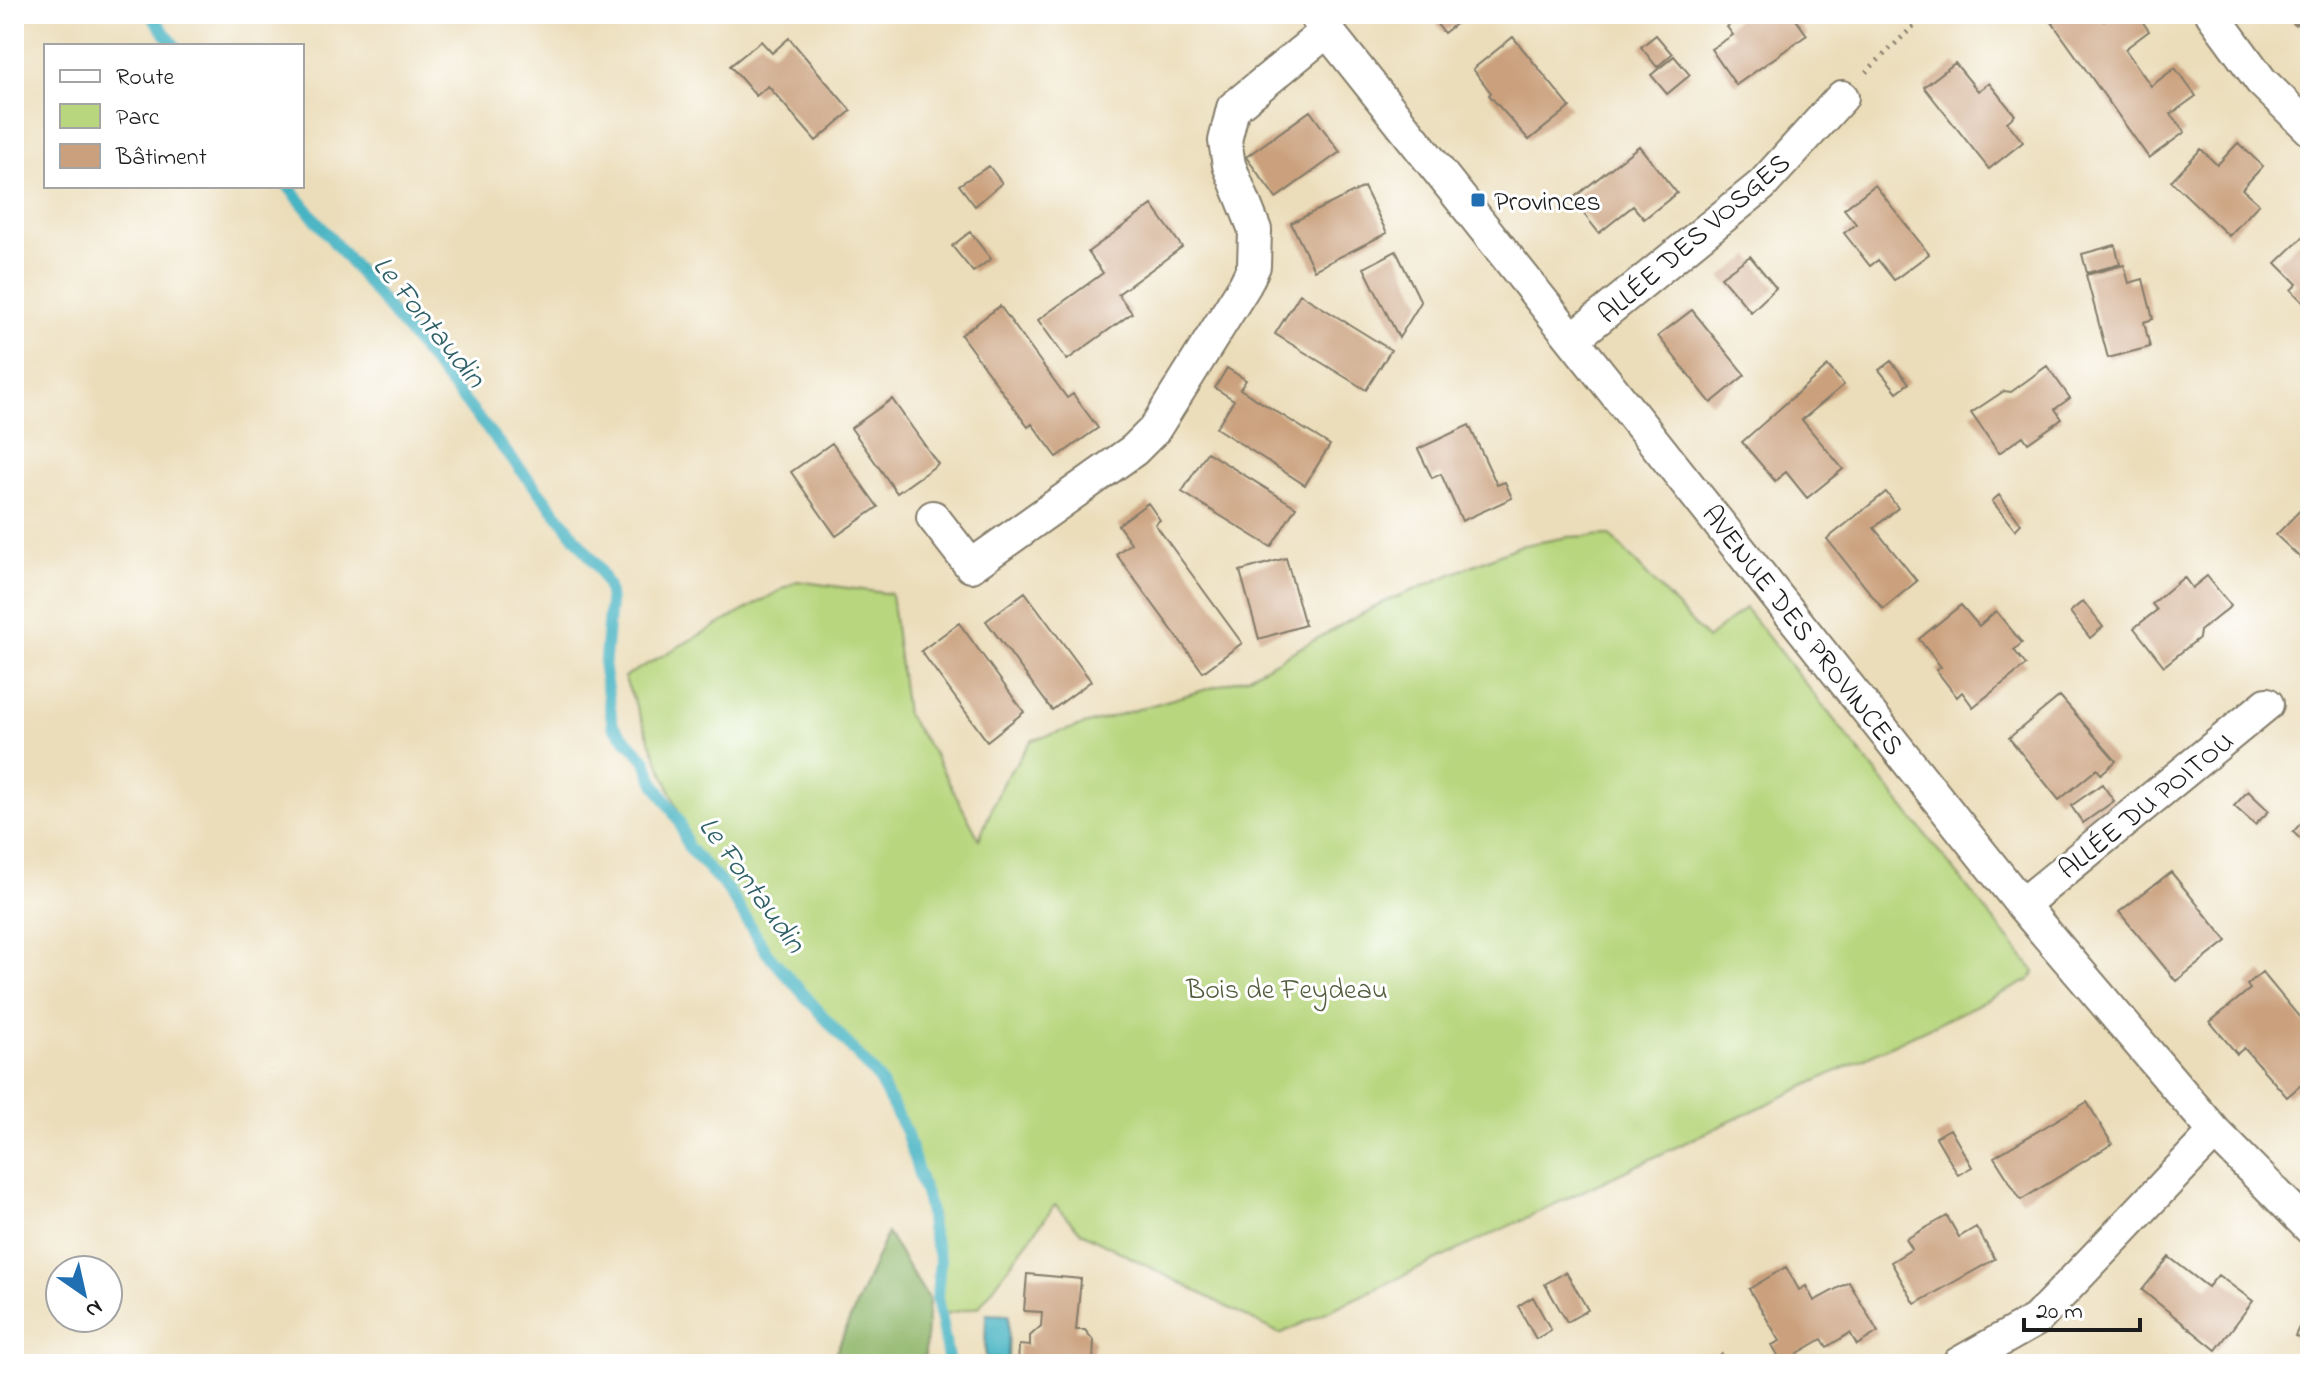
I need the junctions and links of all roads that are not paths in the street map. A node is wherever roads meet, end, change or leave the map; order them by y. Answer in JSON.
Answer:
{"nodes":[{"id":1,"x":2212,"y":14,"type":"edge"},
{"id":2,"x":1320,"y":22,"type":"edge"},
{"id":3,"x":1842,"y":97,"type":"road end"},
{"id":4,"x":2309,"y":127,"type":"edge"},
{"id":5,"x":1574,"y":338,"type":"junction"},
{"id":6,"x":933,"y":517,"type":"dead end"},
{"id":7,"x":2267,"y":704,"type":"dead end"},
{"id":8,"x":2022,"y":905,"type":"junction"},
{"id":9,"x":2215,"y":1132,"type":"junction"},
{"id":10,"x":2310,"y":1228,"type":"edge"},
{"id":11,"x":1958,"y":1364,"type":"edge"}],
"edges":[{"from":1,"to":4,"type":"street"},
{"from":2,"to":5,"type":"street","name":"AVENUE DES PROVINCES"},
{"from":2,"to":6,"type":"street"},
{"from":3,"to":5,"type":"street","name":"ALLÉE DES VOSGES"},
{"from":5,"to":8,"type":"street","name":"AVENUE DES PROVINCES"},
{"from":7,"to":8,"type":"street","name":"ALLÉE DU POITOU"},
{"from":8,"to":9,"type":"street","name":"AVENUE DES PROVINCES"},
{"from":9,"to":10,"type":"street","name":"AVENUE DES PROVINCES"},
{"from":9,"to":11,"type":"street"}]}
